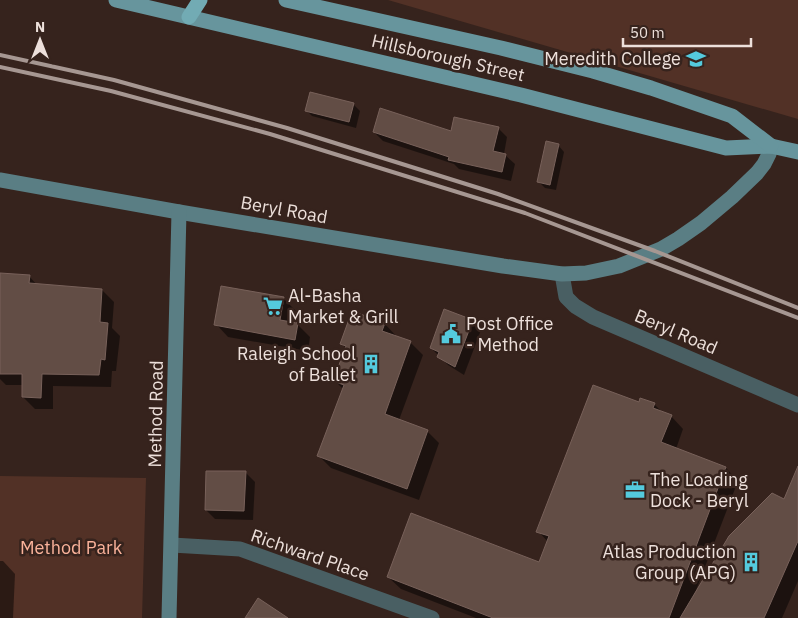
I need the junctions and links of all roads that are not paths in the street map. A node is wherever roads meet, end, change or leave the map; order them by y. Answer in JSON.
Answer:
{"nodes":[{"id":1,"x":116,"y":0,"type":"edge"},
{"id":2,"x":186,"y":0,"type":"edge"},
{"id":3,"x":200,"y":0,"type":"edge"},
{"id":4,"x":286,"y":0,"type":"edge"},
{"id":5,"x":188,"y":17,"type":"junction"},
{"id":6,"x":771,"y":146,"type":"junction"},
{"id":7,"x":798,"y":152,"type":"edge"},
{"id":8,"x":0,"y":180,"type":"edge"},
{"id":9,"x":179,"y":212,"type":"junction"},
{"id":10,"x":562,"y":274,"type":"junction"},
{"id":11,"x":798,"y":405,"type":"edge"},
{"id":12,"x":172,"y":545,"type":"junction"},
{"id":13,"x":169,"y":618,"type":"edge"},
{"id":14,"x":432,"y":618,"type":"edge"}],
"edges":[{"from":1,"to":5,"type":"main road","name":"Hillsborough Street"},
{"from":2,"to":5,"type":"highway"},
{"from":3,"to":5,"type":"highway"},
{"from":4,"to":6,"type":"main road","name":"Hillsborough Street"},
{"from":5,"to":6,"type":"main road","name":"Hillsborough Street"},
{"from":6,"to":7,"type":"main road","name":"Hillsborough Street"},
{"from":6,"to":10,"type":"street","name":"Beryl Road"},
{"from":8,"to":9,"type":"street","name":"Beryl Road"},
{"from":9,"to":10,"type":"street","name":"Beryl Road"},
{"from":9,"to":12,"type":"street","name":"Method Road"},
{"from":10,"to":11,"type":"street","name":"Beryl Road"},
{"from":12,"to":13,"type":"street","name":"Method Road"},
{"from":12,"to":14,"type":"street","name":"Richward Place"}]}
